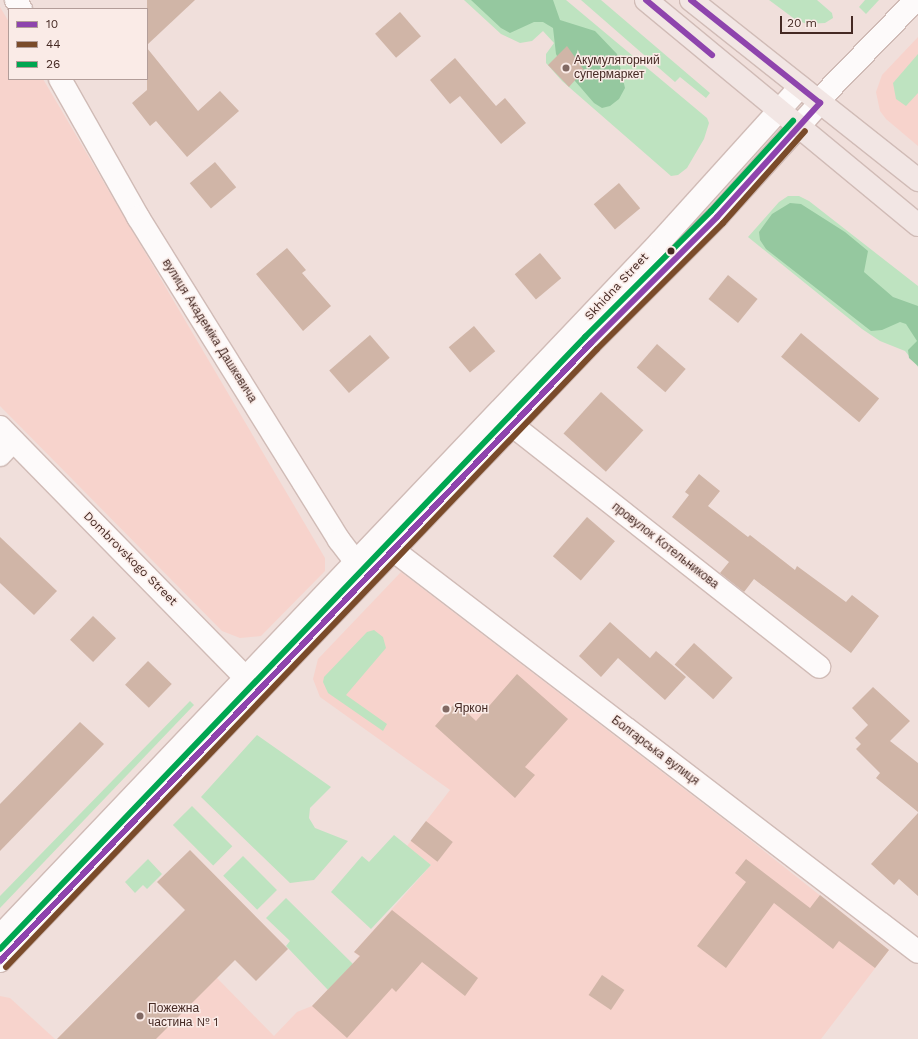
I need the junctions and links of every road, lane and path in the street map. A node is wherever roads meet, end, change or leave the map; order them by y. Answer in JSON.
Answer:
{"nodes":[{"id":1,"x":646,"y":0,"type":"edge"},
{"id":2,"x":691,"y":0,"type":"edge"},
{"id":3,"x":916,"y":0,"type":"edge"},
{"id":4,"x":61,"y":80,"type":"edge"},
{"id":5,"x":800,"y":88,"type":"junction"},
{"id":6,"x":819,"y":102,"type":"junction"},
{"id":7,"x":779,"y":110,"type":"junction"},
{"id":8,"x":798,"y":126,"type":"junction"},
{"id":9,"x":918,"y":180,"type":"edge"},
{"id":10,"x":918,"y":225,"type":"edge"},
{"id":11,"x":512,"y":425,"type":"junction"},
{"id":12,"x":4,"y":441,"type":"edge"},
{"id":13,"x":393,"y":550,"type":"junction"},
{"id":14,"x":362,"y":570,"type":"junction"},
{"id":15,"x":819,"y":667,"type":"dead end"},
{"id":16,"x":253,"y":685,"type":"junction"},
{"id":17,"x":0,"y":936,"type":"edge"},
{"id":18,"x":918,"y":952,"type":"edge"},
{"id":19,"x":0,"y":961,"type":"edge"}],
"edges":[{"from":1,"to":7,"type":"main road"},
{"from":2,"to":5,"type":"main road"},
{"from":3,"to":6,"type":"main road","name":"Skhidna Street"},
{"from":4,"to":14,"type":"main road","name":"вулиця Академіка Дашкевича"},
{"from":5,"to":6,"type":"main road"},
{"from":5,"to":7,"type":"main road","name":"Skhidna Street"},
{"from":6,"to":8,"type":"main road","name":"Skhidna Street"},
{"from":6,"to":9,"type":"main road"},
{"from":7,"to":8,"type":"main road"},
{"from":7,"to":14,"type":"main road","name":"Skhidna Street"},
{"from":8,"to":10,"type":"main road"},
{"from":8,"to":11,"type":"main road","name":"Skhidna Street"},
{"from":11,"to":13,"type":"main road","name":"Skhidna Street"},
{"from":11,"to":15,"type":"main road","name":"провулок Котельникова"},
{"from":12,"to":16,"type":"main road","name":"Dombrovskogo Street"},
{"from":13,"to":14,"type":"main road","name":"Skhidna Street"},
{"from":13,"to":18,"type":"main road","name":"Болгарська вулиця"},
{"from":14,"to":16,"type":"main road","name":"Skhidna Street"},
{"from":16,"to":17,"type":"main road","name":"Skhidna Street"},
{"from":16,"to":19,"type":"main road","name":"Skhidna Street"}]}
